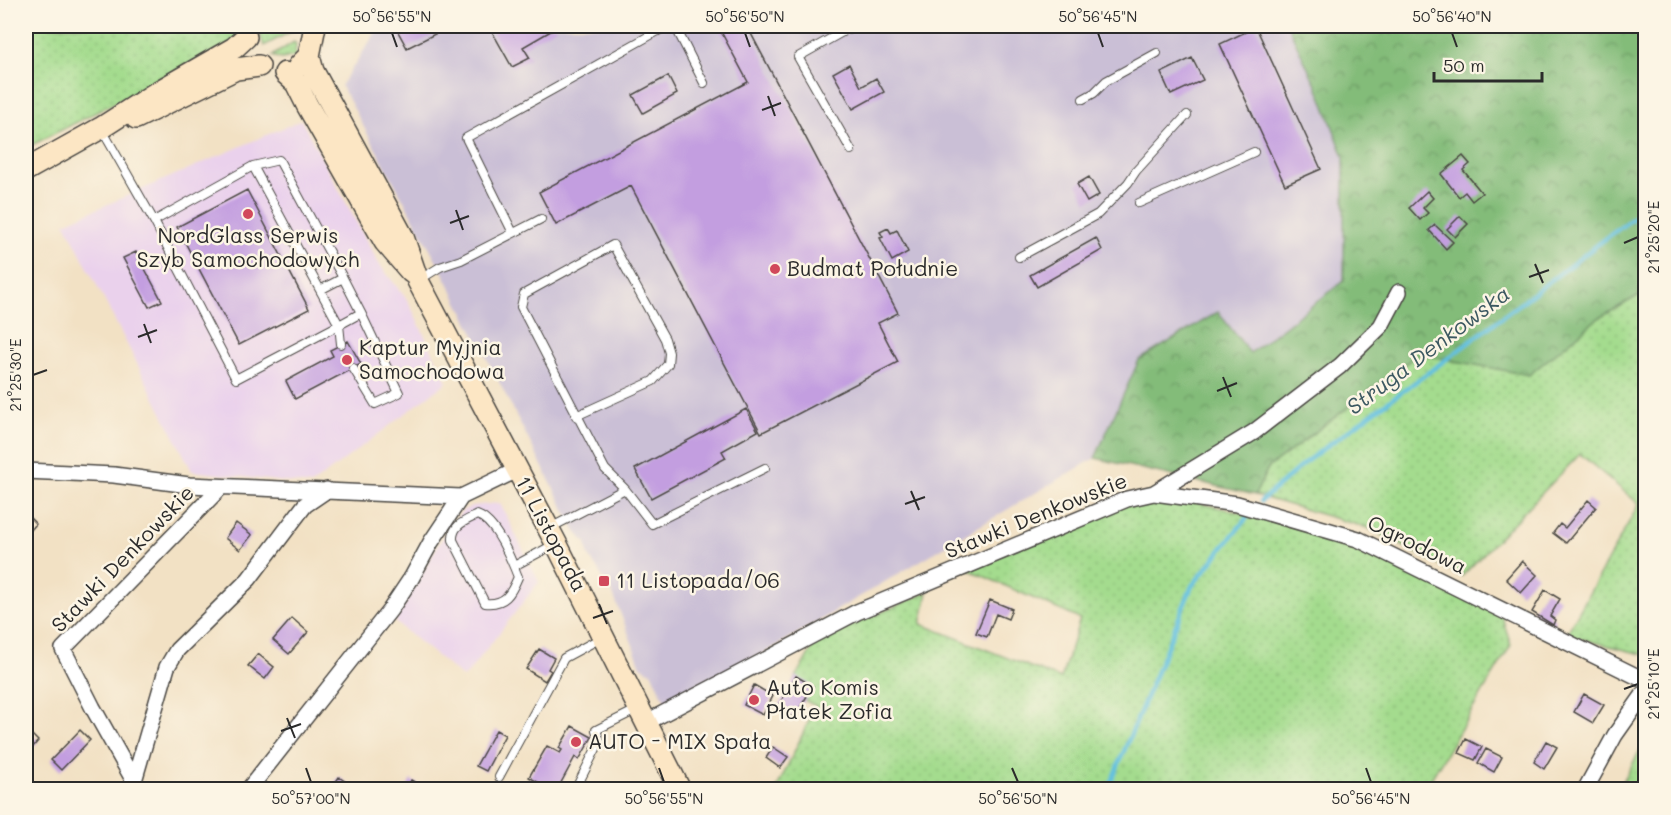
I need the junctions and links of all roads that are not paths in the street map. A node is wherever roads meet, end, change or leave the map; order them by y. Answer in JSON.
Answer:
{"nodes":[{"id":1,"x":315,"y":26,"type":"edge"},
{"id":2,"x":667,"y":26,"type":"edge"},
{"id":3,"x":675,"y":26,"type":"edge"},
{"id":4,"x":853,"y":26,"type":"edge"},
{"id":5,"x":247,"y":31,"type":"edge"},
{"id":6,"x":1157,"y":53,"type":"dead end"},
{"id":7,"x":309,"y":56,"type":"junction"},
{"id":8,"x":259,"y":66,"type":"junction"},
{"id":9,"x":285,"y":74,"type":"junction"},
{"id":10,"x":704,"y":83,"type":"dead end"},
{"id":11,"x":1083,"y":99,"type":"dead end"},
{"id":12,"x":1186,"y":115,"type":"dead end"},
{"id":13,"x":101,"y":128,"type":"junction"},
{"id":14,"x":851,"y":150,"type":"dead end"},
{"id":15,"x":1254,"y":152,"type":"dead end"},
{"id":16,"x":253,"y":166,"type":"junction"},
{"id":17,"x":26,"y":170,"type":"edge"},
{"id":18,"x":1139,"y":203,"type":"dead end"},
{"id":19,"x":26,"y":217,"type":"edge"},
{"id":20,"x":541,"y":219,"type":"dead end"},
{"id":21,"x":154,"y":221,"type":"junction"},
{"id":22,"x":513,"y":233,"type":"junction"},
{"id":23,"x":26,"y":247,"type":"edge"},
{"id":24,"x":1019,"y":257,"type":"dead end"},
{"id":25,"x":343,"y":278,"type":"junction"},
{"id":26,"x":418,"y":281,"type":"junction"},
{"id":27,"x":320,"y":290,"type":"junction"},
{"id":28,"x":1400,"y":292,"type":"dead end"},
{"id":29,"x":361,"y":313,"type":"junction"},
{"id":30,"x":339,"y":325,"type":"junction"},
{"id":31,"x":341,"y":344,"type":"dead end"},
{"id":32,"x":353,"y":368,"type":"dead end"},
{"id":33,"x":576,"y":416,"type":"junction"},
{"id":34,"x":765,"y":468,"type":"dead end"},
{"id":35,"x":517,"y":470,"type":"junction"},
{"id":36,"x":26,"y":471,"type":"edge"},
{"id":37,"x":221,"y":487,"type":"junction"},
{"id":38,"x":625,"y":489,"type":"junction"},
{"id":39,"x":327,"y":490,"type":"junction"},
{"id":40,"x":1154,"y":492,"type":"junction"},
{"id":41,"x":461,"y":497,"type":"junction"},
{"id":42,"x":552,"y":536,"type":"junction"},
{"id":43,"x":514,"y":566,"type":"junction"},
{"id":44,"x":603,"y":637,"type":"junction"},
{"id":45,"x":1646,"y":681,"type":"edge"},
{"id":46,"x":1646,"y":691,"type":"edge"},
{"id":47,"x":643,"y":715,"type":"junction"},
{"id":48,"x":499,"y":777,"type":"dead end"},
{"id":49,"x":134,"y":785,"type":"edge"},
{"id":50,"x":248,"y":789,"type":"edge"},
{"id":51,"x":574,"y":789,"type":"edge"},
{"id":52,"x":680,"y":789,"type":"edge"},
{"id":53,"x":1585,"y":789,"type":"edge"}],
"edges":[{"from":1,"to":7,"type":"street"},
{"from":2,"to":22,"type":"lane"},
{"from":3,"to":10,"type":"lane"},
{"from":4,"to":14,"type":"lane"},
{"from":5,"to":8,"type":"street"},
{"from":5,"to":13,"type":"street"},
{"from":6,"to":11,"type":"lane"},
{"from":7,"to":9,"type":"street"},
{"from":7,"to":26,"type":"street","name":"11 Listopada"},
{"from":8,"to":9,"type":"street"},
{"from":8,"to":13,"type":"street"},
{"from":9,"to":26,"type":"street","name":"11 Listopada"},
{"from":12,"to":24,"type":"lane"},
{"from":13,"to":17,"type":"street"},
{"from":13,"to":21,"type":"lane"},
{"from":15,"to":18,"type":"lane"},
{"from":16,"to":21,"type":"lane"},
{"from":16,"to":25,"type":"lane"},
{"from":16,"to":27,"type":"lane"},
{"from":19,"to":23,"type":"lane"},
{"from":20,"to":22,"type":"lane"},
{"from":21,"to":30,"type":"lane"},
{"from":22,"to":26,"type":"lane"},
{"from":25,"to":27,"type":"lane"},
{"from":25,"to":29,"type":"lane"},
{"from":26,"to":35,"type":"street","name":"11 Listopada"},
{"from":27,"to":30,"type":"lane"},
{"from":28,"to":40,"type":"street","name":"Stawki Denkowskie"},
{"from":29,"to":30,"type":"lane"},
{"from":29,"to":32,"type":"lane"},
{"from":30,"to":31,"type":"lane"},
{"from":33,"to":33,"type":"lane"},
{"from":33,"to":38,"type":"lane"},
{"from":34,"to":38,"type":"lane"},
{"from":35,"to":41,"type":"street","name":"Stawki Denkowskie"},
{"from":35,"to":42,"type":"street","name":"11 Listopada"},
{"from":36,"to":37,"type":"street","name":"Stawki Denkowskie"},
{"from":37,"to":39,"type":"street","name":"Stawki Denkowskie"},
{"from":37,"to":49,"type":"street","name":"Stawki Denkowskie"},
{"from":38,"to":42,"type":"lane"},
{"from":39,"to":41,"type":"street","name":"Stawki Denkowskie"},
{"from":39,"to":49,"type":"street"},
{"from":40,"to":45,"type":"street","name":"Ogrodowa"},
{"from":40,"to":47,"type":"street","name":"Stawki Denkowskie"},
{"from":41,"to":50,"type":"street"},
{"from":42,"to":43,"type":"lane"},
{"from":42,"to":44,"type":"street","name":"11 Listopada"},
{"from":43,"to":43,"type":"lane"},
{"from":44,"to":47,"type":"street","name":"11 Listopada"},
{"from":44,"to":48,"type":"lane"},
{"from":46,"to":53,"type":"street"},
{"from":47,"to":51,"type":"lane"},
{"from":47,"to":52,"type":"street","name":"11 Listopada"}]}
